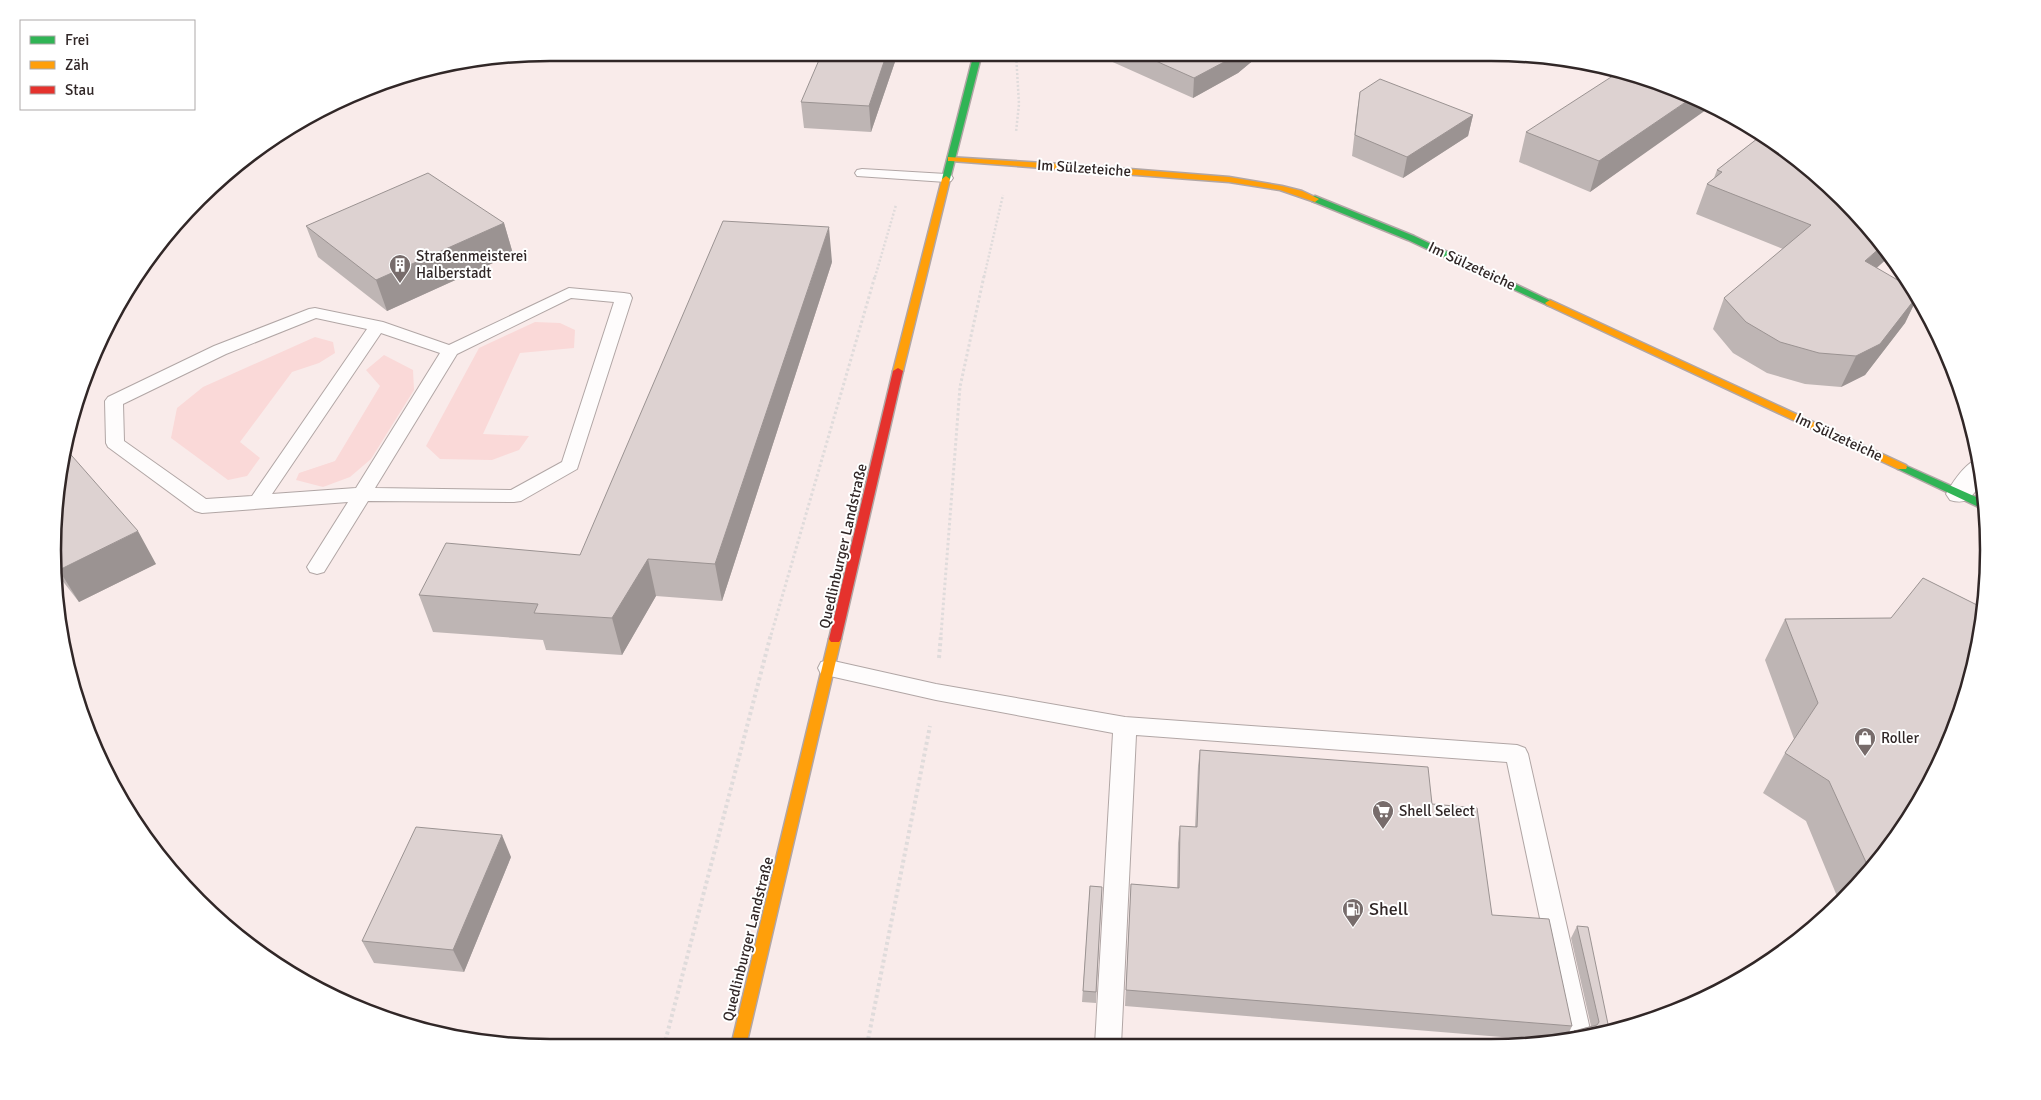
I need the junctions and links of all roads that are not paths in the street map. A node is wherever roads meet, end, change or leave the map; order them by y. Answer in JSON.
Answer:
{"nodes":[{"id":1,"x":976,"y":61,"type":"edge"},
{"id":2,"x":951,"y":159,"type":"junction"},
{"id":3,"x":862,"y":173,"type":"dead end"},
{"id":4,"x":946,"y":178,"type":"junction"},
{"id":5,"x":377,"y":326,"type":"junction"},
{"id":6,"x":450,"y":351,"type":"junction"},
{"id":7,"x":1974,"y":475,"type":"edge"},
{"id":8,"x":362,"y":494,"type":"junction"},
{"id":9,"x":1959,"y":494,"type":"junction"},
{"id":10,"x":258,"y":501,"type":"junction"},
{"id":11,"x":1978,"y":503,"type":"edge"},
{"id":12,"x":317,"y":568,"type":"dead end"},
{"id":13,"x":829,"y":668,"type":"junction"},
{"id":14,"x":1125,"y":726,"type":"junction"},
{"id":15,"x":1577,"y":1031,"type":"edge"},
{"id":16,"x":740,"y":1039,"type":"edge"},
{"id":17,"x":1108,"y":1039,"type":"edge"}],
"edges":[{"from":1,"to":2,"type":"main road","name":"Quedlinburger Landstraße"},
{"from":2,"to":4,"type":"main road","name":"Quedlinburger Landstraße"},
{"from":2,"to":9,"type":"main road","name":"Im Sülzeteiche"},
{"from":3,"to":4,"type":"lane"},
{"from":4,"to":13,"type":"main road","name":"Quedlinburger Landstraße"},
{"from":5,"to":6,"type":"lane"},
{"from":5,"to":10,"type":"lane"},
{"from":5,"to":10,"type":"lane"},
{"from":6,"to":8,"type":"lane"},
{"from":6,"to":8,"type":"lane"},
{"from":7,"to":9,"type":"street"},
{"from":8,"to":10,"type":"lane"},
{"from":8,"to":12,"type":"lane"},
{"from":9,"to":11,"type":"main road","name":"Im Sülzeteiche"},
{"from":13,"to":14,"type":"lane"},
{"from":13,"to":16,"type":"main road","name":"Quedlinburger Landstraße"},
{"from":14,"to":15,"type":"lane"},
{"from":14,"to":17,"type":"lane"}]}
